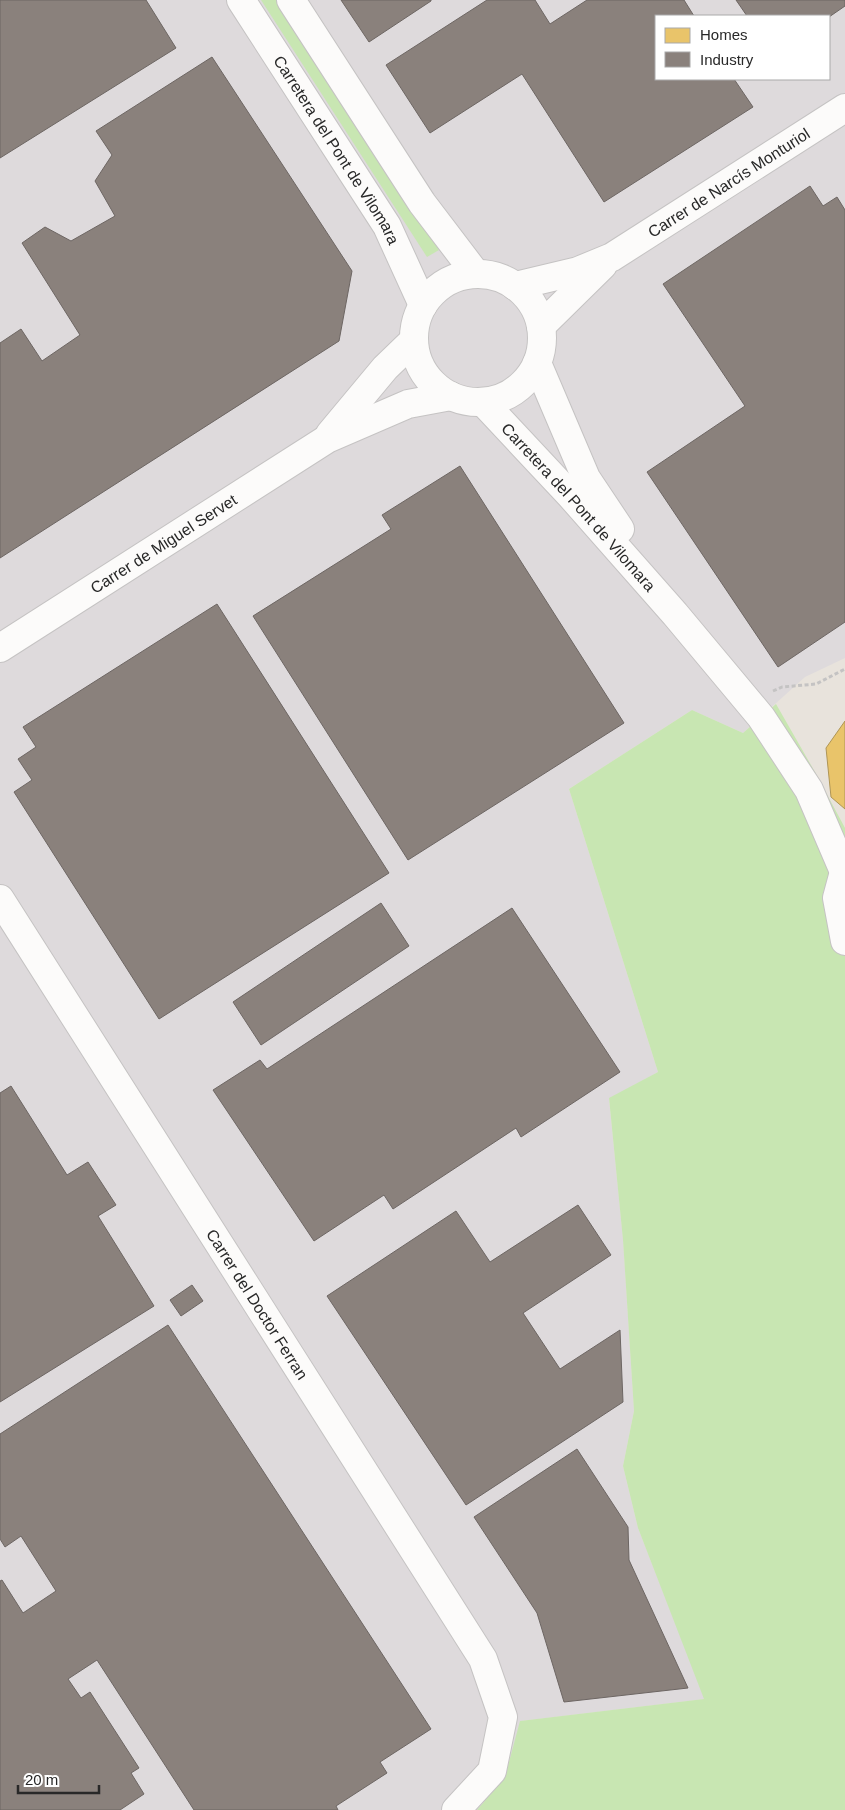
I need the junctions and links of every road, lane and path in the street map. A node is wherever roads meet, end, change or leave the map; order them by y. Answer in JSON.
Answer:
{"nodes":[{"id":1,"x":241,"y":0,"type":"edge"},
{"id":2,"x":291,"y":0,"type":"edge"},
{"id":3,"x":845,"y":108,"type":"edge"},
{"id":4,"x":612,"y":257,"type":"junction"},
{"id":5,"x":476,"y":274,"type":"junction"},
{"id":6,"x":515,"y":286,"type":"junction"},
{"id":7,"x":423,"y":305,"type":"junction"},
{"id":8,"x":541,"y":326,"type":"junction"},
{"id":9,"x":414,"y":340,"type":"junction"},
{"id":10,"x":537,"y":363,"type":"junction"},
{"id":11,"x":451,"y":396,"type":"junction"},
{"id":12,"x":483,"y":402,"type":"junction"},
{"id":13,"x":326,"y":438,"type":"junction"},
{"id":14,"x":675,"y":614,"type":"junction"},
{"id":15,"x":0,"y":648,"type":"edge"},
{"id":16,"x":845,"y":669,"type":"edge"},
{"id":17,"x":754,"y":709,"type":"junction"},
{"id":18,"x":845,"y":873,"type":"edge"},
{"id":19,"x":0,"y":899,"type":"edge"},
{"id":20,"x":845,"y":941,"type":"edge"},
{"id":21,"x":456,"y":1810,"type":"edge"}],
"edges":[{"from":1,"to":7,"type":"street","name":"Carretera del Pont de Vilomara"},
{"from":2,"to":5,"type":"street"},
{"from":3,"to":4,"type":"street","name":"Carrer de Narcís Monturiol"},
{"from":4,"to":6,"type":"street","name":"Carrer de Narcís Monturiol"},
{"from":4,"to":8,"type":"street","name":"Carrer de Narcís Monturiol"},
{"from":5,"to":6,"type":"street"},
{"from":5,"to":7,"type":"street"},
{"from":6,"to":8,"type":"street"},
{"from":7,"to":9,"type":"street"},
{"from":8,"to":10,"type":"street"},
{"from":9,"to":11,"type":"street"},
{"from":9,"to":13,"type":"street","name":"Carrer de Miguel Servet"},
{"from":10,"to":12,"type":"street"},
{"from":10,"to":14,"type":"street","name":"Carretera del Pont de Vilomara"},
{"from":11,"to":12,"type":"street"},
{"from":11,"to":13,"type":"street","name":"Carrer de Miguel Servet"},
{"from":12,"to":14,"type":"street","name":"Carretera del Pont de Vilomara"},
{"from":13,"to":15,"type":"street","name":"Carrer de Miguel Servet"},
{"from":14,"to":17,"type":"street","name":"Carretera del Pont de Vilomara"},
{"from":16,"to":17,"type":"path"},
{"from":17,"to":18,"type":"street","name":"Carretera del Pont de Vilomara"},
{"from":18,"to":20,"type":"street"},
{"from":19,"to":21,"type":"street","name":"Carrer del Doctor Ferran"}]}
